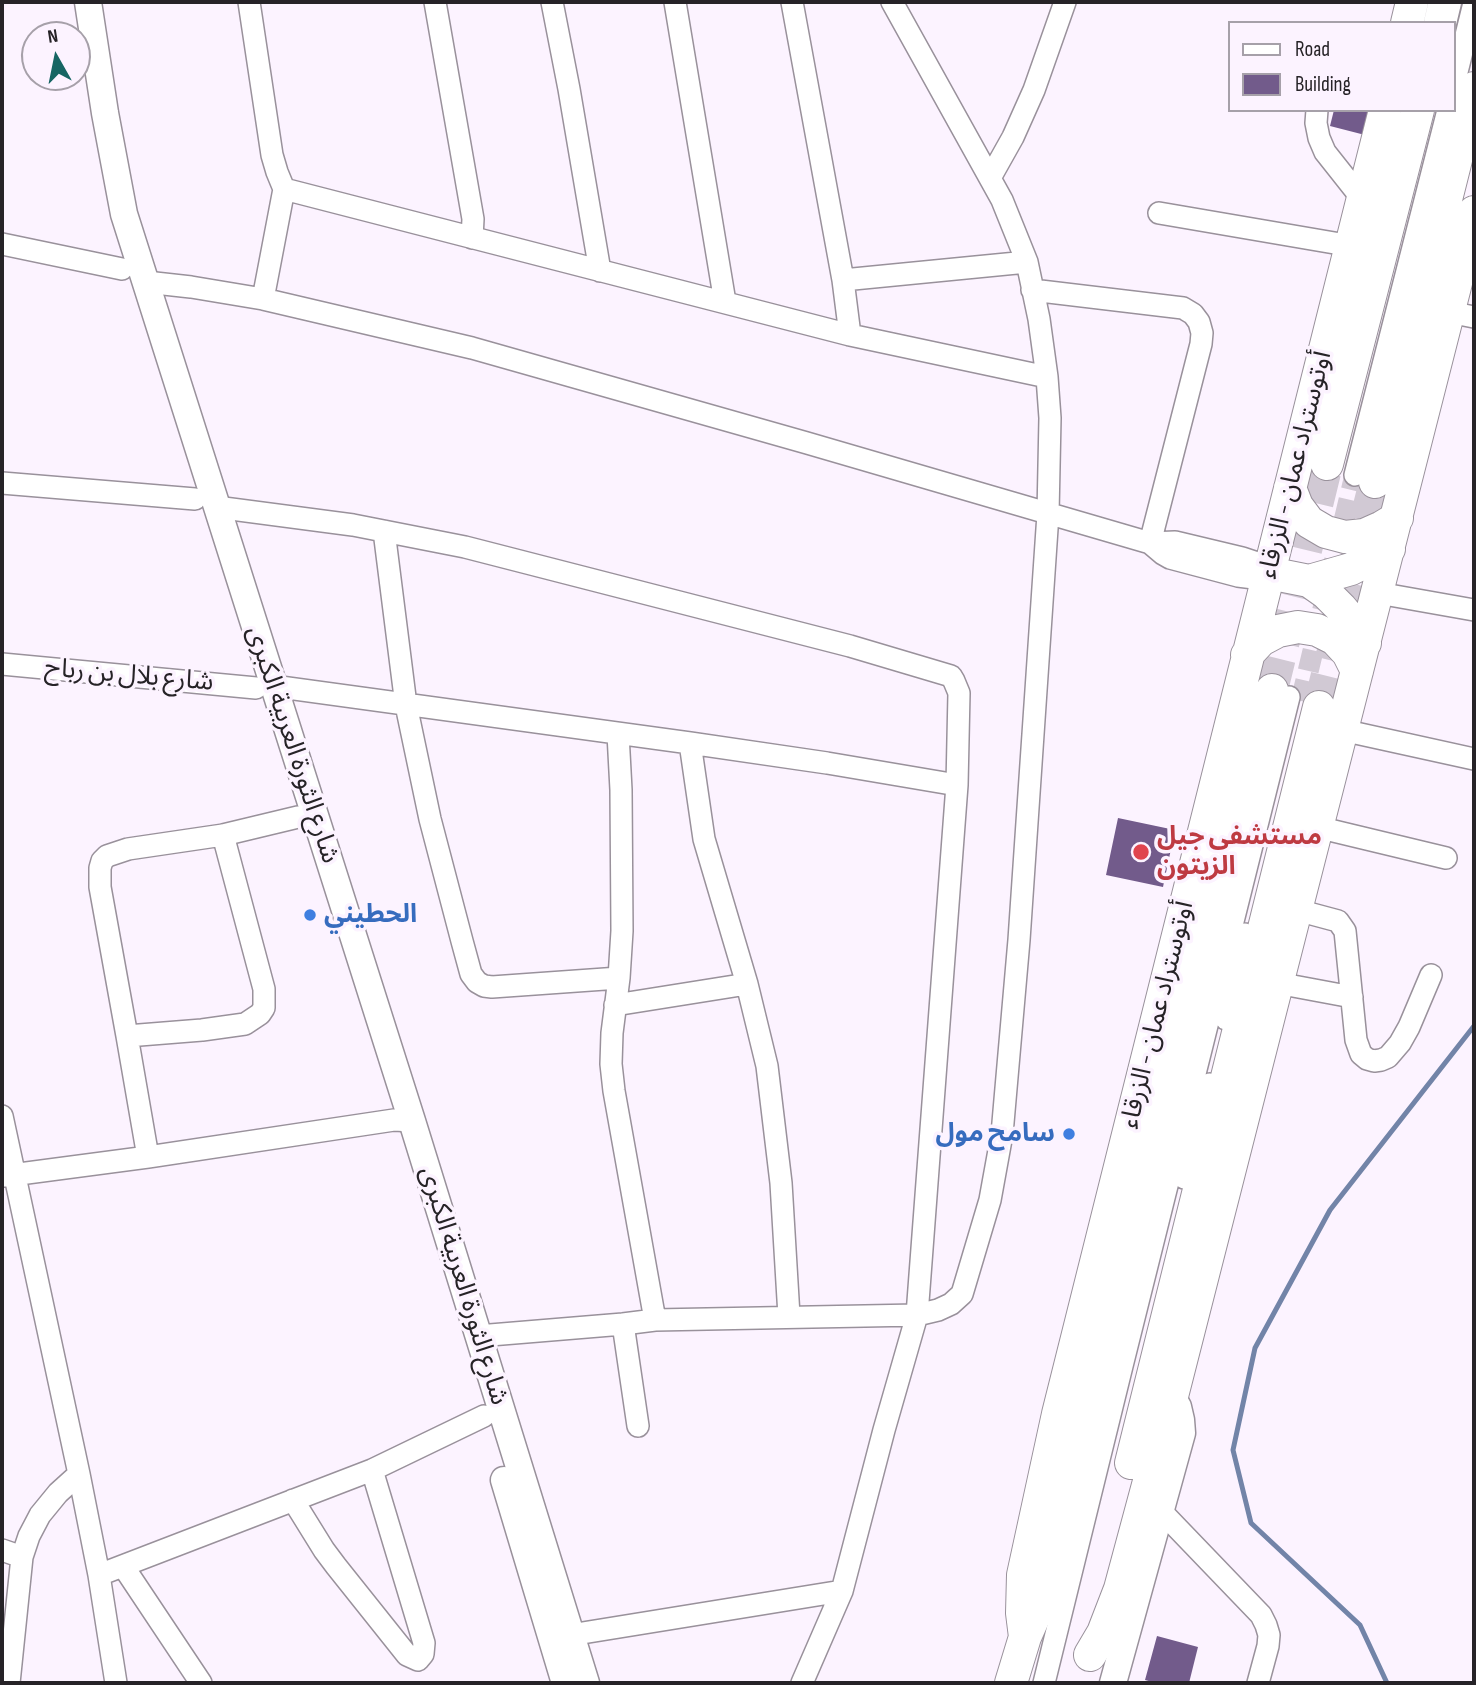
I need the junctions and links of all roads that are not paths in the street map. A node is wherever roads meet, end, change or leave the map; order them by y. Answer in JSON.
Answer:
{"nodes":[{"id":1,"x":75,"y":2,"type":"edge"},
{"id":2,"x":88,"y":2,"type":"edge"},
{"id":3,"x":249,"y":2,"type":"edge"},
{"id":4,"x":435,"y":2,"type":"edge"},
{"id":5,"x":552,"y":2,"type":"edge"},
{"id":6,"x":675,"y":2,"type":"edge"},
{"id":7,"x":792,"y":2,"type":"edge"},
{"id":8,"x":892,"y":2,"type":"edge"},
{"id":9,"x":1065,"y":2,"type":"edge"},
{"id":10,"x":1412,"y":2,"type":"edge"},
{"id":11,"x":1445,"y":2,"type":"edge"},
{"id":12,"x":1462,"y":2,"type":"edge"},
{"id":13,"x":1474,"y":3,"type":"edge"},
{"id":14,"x":1407,"y":21,"type":"edge"},
{"id":15,"x":1440,"y":21,"type":"edge"},
{"id":16,"x":1455,"y":35,"type":"edge"},
{"id":17,"x":1455,"y":80,"type":"edge"},
{"id":18,"x":1474,"y":88,"type":"edge"},
{"id":19,"x":1317,"y":112,"type":"edge"},
{"id":20,"x":1385,"y":112,"type":"edge"},
{"id":21,"x":1418,"y":112,"type":"edge"},
{"id":22,"x":1436,"y":112,"type":"edge"},
{"id":23,"x":1447,"y":112,"type":"edge"},
{"id":24,"x":990,"y":178,"type":"junction"},
{"id":25,"x":284,"y":189,"type":"junction"},
{"id":26,"x":1363,"y":200,"type":"junction"},
{"id":27,"x":1160,"y":214,"type":"dead end"},
{"id":28,"x":1474,"y":218,"type":"edge"},
{"id":29,"x":472,"y":238,"type":"junction"},
{"id":30,"x":2,"y":244,"type":"edge"},
{"id":31,"x":1352,"y":246,"type":"junction"},
{"id":32,"x":1027,"y":262,"type":"junction"},
{"id":33,"x":122,"y":269,"type":"junction"},
{"id":34,"x":600,"y":271,"type":"junction"},
{"id":35,"x":843,"y":280,"type":"junction"},
{"id":36,"x":146,"y":282,"type":"junction"},
{"id":37,"x":1032,"y":290,"type":"junction"},
{"id":38,"x":263,"y":299,"type":"junction"},
{"id":39,"x":725,"y":302,"type":"junction"},
{"id":40,"x":1462,"y":315,"type":"edge"},
{"id":41,"x":850,"y":335,"type":"junction"},
{"id":42,"x":1047,"y":377,"type":"junction"},
{"id":43,"x":1351,"y":473,"type":"junction"},
{"id":44,"x":2,"y":483,"type":"edge"},
{"id":45,"x":1290,"y":488,"type":"junction"},
{"id":46,"x":206,"y":503,"type":"junction"},
{"id":47,"x":1048,"y":514,"type":"junction"},
{"id":48,"x":1397,"y":519,"type":"junction"},
{"id":49,"x":384,"y":531,"type":"junction"},
{"id":50,"x":1150,"y":544,"type":"junction"},
{"id":51,"x":1389,"y":549,"type":"junction"},
{"id":52,"x":1269,"y":573,"type":"junction"},
{"id":53,"x":1309,"y":581,"type":"junction"},
{"id":54,"x":1378,"y":593,"type":"junction"},
{"id":55,"x":1474,"y":610,"type":"edge"},
{"id":56,"x":1248,"y":654,"type":"junction"},
{"id":57,"x":1361,"y":657,"type":"junction"},
{"id":58,"x":2,"y":664,"type":"edge"},
{"id":59,"x":264,"y":687,"type":"junction"},
{"id":60,"x":1295,"y":699,"type":"junction"},
{"id":61,"x":407,"y":705,"type":"junction"},
{"id":62,"x":1342,"y":730,"type":"junction"},
{"id":63,"x":618,"y":734,"type":"junction"},
{"id":64,"x":690,"y":743,"type":"junction"},
{"id":65,"x":1474,"y":759,"type":"edge"},
{"id":66,"x":957,"y":785,"type":"junction"},
{"id":67,"x":298,"y":817,"type":"junction"},
{"id":68,"x":1317,"y":827,"type":"junction"},
{"id":69,"x":223,"y":835,"type":"junction"},
{"id":70,"x":1446,"y":858,"type":"dead end"},
{"id":71,"x":1297,"y":909,"type":"junction"},
{"id":72,"x":1431,"y":975,"type":"dead end"},
{"id":73,"x":619,"y":978,"type":"junction"},
{"id":74,"x":1277,"y":983,"type":"junction"},
{"id":75,"x":747,"y":984,"type":"junction"},
{"id":76,"x":1352,"y":998,"type":"junction"},
{"id":77,"x":615,"y":1005,"type":"junction"},
{"id":78,"x":127,"y":1036,"type":"junction"},
{"id":79,"x":2,"y":1116,"type":"edge"},
{"id":80,"x":403,"y":1121,"type":"junction"},
{"id":81,"x":148,"y":1157,"type":"junction"},
{"id":82,"x":8,"y":1176,"type":"edge"},
{"id":83,"x":918,"y":1315,"type":"junction"},
{"id":84,"x":789,"y":1316,"type":"junction"},
{"id":85,"x":655,"y":1320,"type":"junction"},
{"id":86,"x":623,"y":1324,"type":"junction"},
{"id":87,"x":478,"y":1336,"type":"junction"},
{"id":88,"x":1172,"y":1396,"type":"junction"},
{"id":89,"x":484,"y":1416,"type":"junction"},
{"id":90,"x":638,"y":1426,"type":"dead end"},
{"id":91,"x":372,"y":1470,"type":"junction"},
{"id":92,"x":79,"y":1474,"type":"junction"},
{"id":93,"x":293,"y":1500,"type":"junction"},
{"id":94,"x":1161,"y":1511,"type":"junction"},
{"id":95,"x":2,"y":1550,"type":"edge"},
{"id":96,"x":22,"y":1557,"type":"junction"},
{"id":97,"x":123,"y":1566,"type":"junction"},
{"id":98,"x":99,"y":1575,"type":"junction"},
{"id":99,"x":842,"y":1591,"type":"junction"},
{"id":100,"x":570,"y":1635,"type":"junction"},
{"id":101,"x":1025,"y":1637,"type":"junction"},
{"id":102,"x":1087,"y":1669,"type":"edge"},
{"id":103,"x":9,"y":1683,"type":"edge"},
{"id":104,"x":116,"y":1683,"type":"edge"},
{"id":105,"x":201,"y":1683,"type":"edge"},
{"id":106,"x":565,"y":1683,"type":"edge"},
{"id":107,"x":586,"y":1683,"type":"edge"},
{"id":108,"x":802,"y":1683,"type":"edge"},
{"id":109,"x":1011,"y":1683,"type":"edge"},
{"id":110,"x":1044,"y":1683,"type":"edge"},
{"id":111,"x":1055,"y":1683,"type":"edge"},
{"id":112,"x":1113,"y":1683,"type":"edge"},
{"id":113,"x":1258,"y":1683,"type":"edge"}],
"edges":[{"from":1,"to":33,"type":"main road","name":"شارع الثورة العربية الكبرى"},
{"from":2,"to":36,"type":"main road","name":"شارع الثورة العربية الكبرى"},
{"from":3,"to":25,"type":"street"},
{"from":4,"to":29,"type":"street"},
{"from":5,"to":34,"type":"street"},
{"from":6,"to":39,"type":"street"},
{"from":7,"to":35,"type":"street"},
{"from":8,"to":24,"type":"street"},
{"from":9,"to":24,"type":"street"},
{"from":10,"to":14,"type":"highway"},
{"from":11,"to":15,"type":"highway"},
{"from":12,"to":16,"type":"street"},
{"from":13,"to":17,"type":"street"},
{"from":18,"to":43,"type":"highway"},
{"from":19,"to":26,"type":"street"},
{"from":20,"to":26,"type":"highway","name":"أوتوستراد عمان - الزرقاء"},
{"from":21,"to":43,"type":"highway","name":"أوتوستراد عمان - الزرقاء"},
{"from":22,"to":43,"type":"street"},
{"from":23,"to":43,"type":"street"},
{"from":24,"to":32,"type":"street"},
{"from":25,"to":29,"type":"street"},
{"from":25,"to":38,"type":"street"},
{"from":26,"to":31,"type":"highway","name":"أوتوستراد عمان - الزرقاء"},
{"from":27,"to":31,"type":"street"},
{"from":28,"to":40,"type":"highway"},
{"from":29,"to":34,"type":"street"},
{"from":30,"to":33,"type":"street"},
{"from":31,"to":45,"type":"highway","name":"أوتوستراد عمان - الزرقاء"},
{"from":32,"to":35,"type":"street"},
{"from":32,"to":37,"type":"street"},
{"from":33,"to":46,"type":"main road","name":"شارع الثورة العربية الكبرى"},
{"from":34,"to":39,"type":"street"},
{"from":35,"to":41,"type":"street"},
{"from":36,"to":38,"type":"street"},
{"from":36,"to":46,"type":"main road","name":"شارع الثورة العربية الكبرى"},
{"from":37,"to":42,"type":"street"},
{"from":37,"to":50,"type":"street"},
{"from":38,"to":47,"type":"street"},
{"from":39,"to":41,"type":"street"},
{"from":40,"to":48,"type":"highway"},
{"from":41,"to":42,"type":"street"},
{"from":42,"to":47,"type":"street"},
{"from":44,"to":46,"type":"street"},
{"from":45,"to":48,"type":"highway"},
{"from":45,"to":52,"type":"highway","name":"أوتوستراد عمان - الزرقاء"},
{"from":46,"to":49,"type":"street"},
{"from":46,"to":59,"type":"main road","name":"شارع الثورة العربية الكبرى"},
{"from":47,"to":50,"type":"street"},
{"from":47,"to":83,"type":"street"},
{"from":48,"to":51,"type":"highway"},
{"from":49,"to":61,"type":"street"},
{"from":49,"to":66,"type":"street"},
{"from":50,"to":52,"type":"street"},
{"from":51,"to":53,"type":"highway"},
{"from":51,"to":54,"type":"highway"},
{"from":52,"to":53,"type":"highway"},
{"from":52,"to":56,"type":"highway","name":"أوتوستراد عمان - الزرقاء"},
{"from":53,"to":57,"type":"highway"},
{"from":54,"to":55,"type":"street"},
{"from":54,"to":57,"type":"highway"},
{"from":56,"to":57,"type":"highway"},
{"from":56,"to":101,"type":"highway","name":"أوتوستراد عمان - الزرقاء"},
{"from":57,"to":62,"type":"highway"},
{"from":58,"to":59,"type":"street","name":"شارع بلال بن رباح"},
{"from":59,"to":61,"type":"street","name":"شارع بلال بن رباح"},
{"from":59,"to":67,"type":"main road","name":"شارع الثورة العربية الكبرى"},
{"from":59,"to":80,"type":"main road","name":"شارع الثورة العربية الكبرى"},
{"from":60,"to":101,"type":"highway","name":"أوتوستراد عمان - الزرقاء"},
{"from":60,"to":102,"type":"highway"},
{"from":60,"to":110,"type":"street"},
{"from":60,"to":111,"type":"street"},
{"from":61,"to":63,"type":"street","name":"شارع بلال بن رباح"},
{"from":61,"to":73,"type":"street"},
{"from":62,"to":65,"type":"street"},
{"from":62,"to":68,"type":"highway"},
{"from":63,"to":64,"type":"street","name":"شارع بلال بن رباح"},
{"from":63,"to":73,"type":"street"},
{"from":64,"to":66,"type":"street","name":"شارع بلال بن رباح"},
{"from":64,"to":75,"type":"street"},
{"from":66,"to":83,"type":"street"},
{"from":67,"to":69,"type":"street"},
{"from":67,"to":80,"type":"main road","name":"شارع الثورة العربية الكبرى"},
{"from":68,"to":70,"type":"street"},
{"from":68,"to":71,"type":"highway"},
{"from":69,"to":78,"type":"street"},
{"from":69,"to":78,"type":"street"},
{"from":71,"to":74,"type":"highway"},
{"from":71,"to":76,"type":"street"},
{"from":72,"to":76,"type":"street"},
{"from":73,"to":77,"type":"street"},
{"from":74,"to":76,"type":"street"},
{"from":74,"to":88,"type":"highway"},
{"from":75,"to":77,"type":"street"},
{"from":75,"to":84,"type":"street"},
{"from":77,"to":85,"type":"street"},
{"from":78,"to":81,"type":"street"},
{"from":79,"to":82,"type":"street"},
{"from":80,"to":81,"type":"street"},
{"from":80,"to":87,"type":"main road","name":"شارع الثورة العربية الكبرى"},
{"from":80,"to":89,"type":"main road","name":"شارع الثورة العربية الكبرى"},
{"from":81,"to":82,"type":"street"},
{"from":82,"to":92,"type":"street"},
{"from":83,"to":84,"type":"street"},
{"from":83,"to":99,"type":"street"},
{"from":84,"to":85,"type":"street"},
{"from":85,"to":86,"type":"street"},
{"from":86,"to":87,"type":"street"},
{"from":86,"to":90,"type":"street"},
{"from":87,"to":100,"type":"main road","name":"شارع الثورة العربية الكبرى"},
{"from":88,"to":94,"type":"main road"},
{"from":88,"to":102,"type":"highway"},
{"from":89,"to":91,"type":"street"},
{"from":89,"to":106,"type":"main road","name":"شارع الثورة العربية الكبرى"},
{"from":91,"to":93,"type":"street"},
{"from":91,"to":93,"type":"street"},
{"from":92,"to":96,"type":"street"},
{"from":92,"to":98,"type":"street"},
{"from":93,"to":97,"type":"street"},
{"from":94,"to":112,"type":"main road"},
{"from":94,"to":113,"type":"street"},
{"from":95,"to":96,"type":"street"},
{"from":96,"to":103,"type":"street"},
{"from":97,"to":98,"type":"street"},
{"from":97,"to":105,"type":"street"},
{"from":98,"to":104,"type":"street"},
{"from":99,"to":100,"type":"street"},
{"from":99,"to":108,"type":"street"},
{"from":100,"to":107,"type":"main road","name":"شارع الثورة العربية الكبرى"},
{"from":101,"to":109,"type":"highway","name":"أوتوستراد عمان - الزرقاء"}]}
